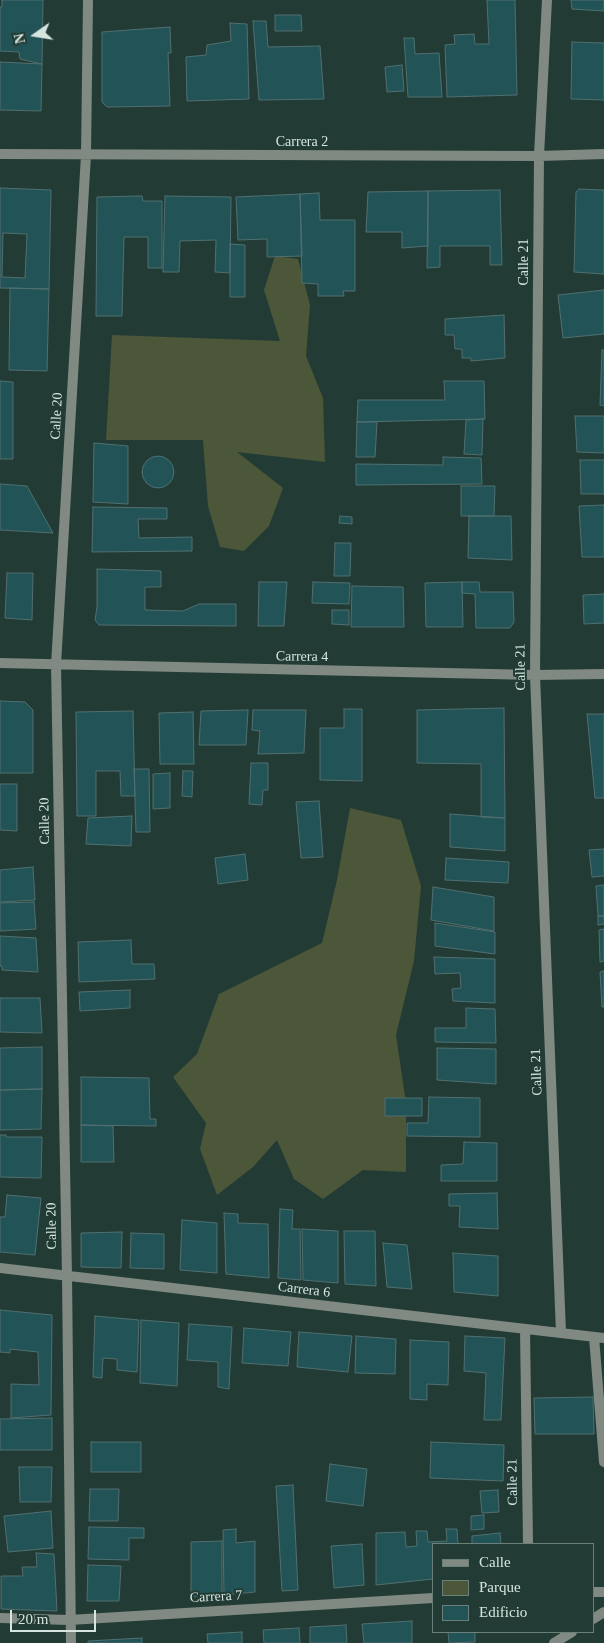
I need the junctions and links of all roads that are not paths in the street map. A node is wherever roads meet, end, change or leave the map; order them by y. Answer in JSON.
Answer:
{"nodes":[{"id":1,"x":88,"y":0,"type":"edge"},
{"id":2,"x":546,"y":0,"type":"edge"},
{"id":3,"x":0,"y":154,"type":"edge"},
{"id":4,"x":604,"y":154,"type":"edge"},
{"id":5,"x":86,"y":155,"type":"junction"},
{"id":6,"x":539,"y":156,"type":"junction"},
{"id":7,"x":0,"y":663,"type":"edge"},
{"id":8,"x":56,"y":665,"type":"junction"},
{"id":9,"x":604,"y":674,"type":"edge"},
{"id":10,"x":535,"y":675,"type":"junction"},
{"id":11,"x":0,"y":1268,"type":"edge"},
{"id":12,"x":67,"y":1276,"type":"junction"},
{"id":13,"x":525,"y":1329,"type":"junction"},
{"id":14,"x":561,"y":1333,"type":"junction"},
{"id":15,"x":599,"y":1338,"type":"edge"},
{"id":16,"x":604,"y":1462,"type":"edge"},
{"id":17,"x":528,"y":1543,"type":"edge"},
{"id":18,"x":432,"y":1598,"type":"edge"},
{"id":19,"x":0,"y":1618,"type":"edge"},
{"id":20,"x":69,"y":1620,"type":"junction"},
{"id":21,"x":570,"y":1633,"type":"edge"},
{"id":22,"x":71,"y":1643,"type":"edge"},
{"id":23,"x":554,"y":1643,"type":"edge"}],
"edges":[{"from":1,"to":5,"type":"street","name":"Calle 20"},
{"from":2,"to":6,"type":"street","name":"Calle 21"},
{"from":3,"to":5,"type":"street","name":"Carrera 2"},
{"from":4,"to":6,"type":"street","name":"Carrera 2"},
{"from":5,"to":6,"type":"street","name":"Carrera 2"},
{"from":5,"to":8,"type":"street","name":"Calle 20"},
{"from":6,"to":10,"type":"street","name":"Calle 21"},
{"from":7,"to":8,"type":"street","name":"Carrera 4"},
{"from":8,"to":10,"type":"street","name":"Carrera 4"},
{"from":8,"to":12,"type":"street","name":"Calle 20"},
{"from":9,"to":10,"type":"street","name":"Carrera 4"},
{"from":10,"to":14,"type":"street","name":"Calle 21"},
{"from":11,"to":12,"type":"street","name":"Carrera 6"},
{"from":12,"to":13,"type":"street","name":"Carrera 6"},
{"from":12,"to":20,"type":"street","name":"Calle 20"},
{"from":13,"to":14,"type":"street","name":"Carrera 6"},
{"from":13,"to":17,"type":"street","name":"Calle 21"},
{"from":14,"to":15,"type":"street","name":"Carrera 6"},
{"from":15,"to":16,"type":"street"},
{"from":18,"to":20,"type":"street","name":"Carrera 7"},
{"from":19,"to":20,"type":"street","name":"Carrera 7"},
{"from":20,"to":22,"type":"street","name":"Calle 20"},
{"from":21,"to":23,"type":"street"}]}
